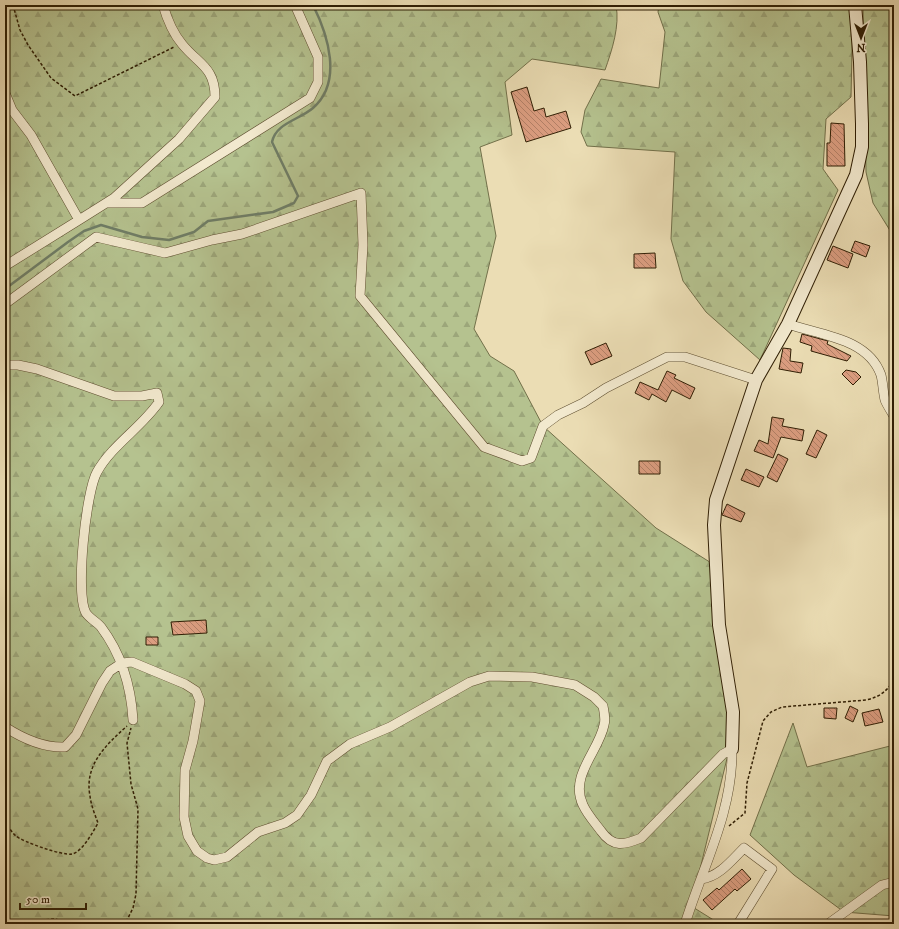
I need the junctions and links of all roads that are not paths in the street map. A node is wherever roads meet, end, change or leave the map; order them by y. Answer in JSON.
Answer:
{"nodes":[{"id":1,"x":163,"y":5,"type":"edge"},
{"id":2,"x":294,"y":5,"type":"edge"},
{"id":3,"x":855,"y":5,"type":"edge"},
{"id":4,"x":5,"y":93,"type":"edge"},
{"id":5,"x":108,"y":203,"type":"junction"},
{"id":6,"x":79,"y":220,"type":"junction"},
{"id":7,"x":5,"y":266,"type":"edge"},
{"id":8,"x":5,"y":304,"type":"edge"},
{"id":9,"x":788,"y":324,"type":"junction"},
{"id":10,"x":5,"y":365,"type":"edge"},
{"id":11,"x":756,"y":380,"type":"junction"},
{"id":12,"x":894,"y":416,"type":"edge"},
{"id":13,"x":122,"y":663,"type":"junction"},
{"id":14,"x":133,"y":720,"type":"road end"},
{"id":15,"x":5,"y":727,"type":"edge"},
{"id":16,"x":732,"y":749,"type":"junction"},
{"id":17,"x":701,"y":879,"type":"junction"},
{"id":18,"x":894,"y":882,"type":"edge"},
{"id":19,"x":690,"y":906,"type":"junction"},
{"id":20,"x":685,"y":924,"type":"edge"},
{"id":21,"x":692,"y":924,"type":"edge"},
{"id":22,"x":738,"y":924,"type":"edge"},
{"id":23,"x":828,"y":924,"type":"edge"}],
"edges":[{"from":1,"to":5,"type":"street"},
{"from":2,"to":5,"type":"street"},
{"from":3,"to":9,"type":"street"},
{"from":4,"to":6,"type":"street"},
{"from":5,"to":6,"type":"street"},
{"from":6,"to":7,"type":"street"},
{"from":8,"to":11,"type":"street"},
{"from":9,"to":11,"type":"street"},
{"from":9,"to":12,"type":"street"},
{"from":10,"to":13,"type":"street"},
{"from":11,"to":16,"type":"street"},
{"from":13,"to":14,"type":"street"},
{"from":13,"to":15,"type":"street"},
{"from":13,"to":16,"type":"street"},
{"from":16,"to":17,"type":"street"},
{"from":17,"to":19,"type":"street"},
{"from":17,"to":22,"type":"street"},
{"from":18,"to":23,"type":"street"},
{"from":19,"to":20,"type":"street"},
{"from":19,"to":21,"type":"street"}]}
